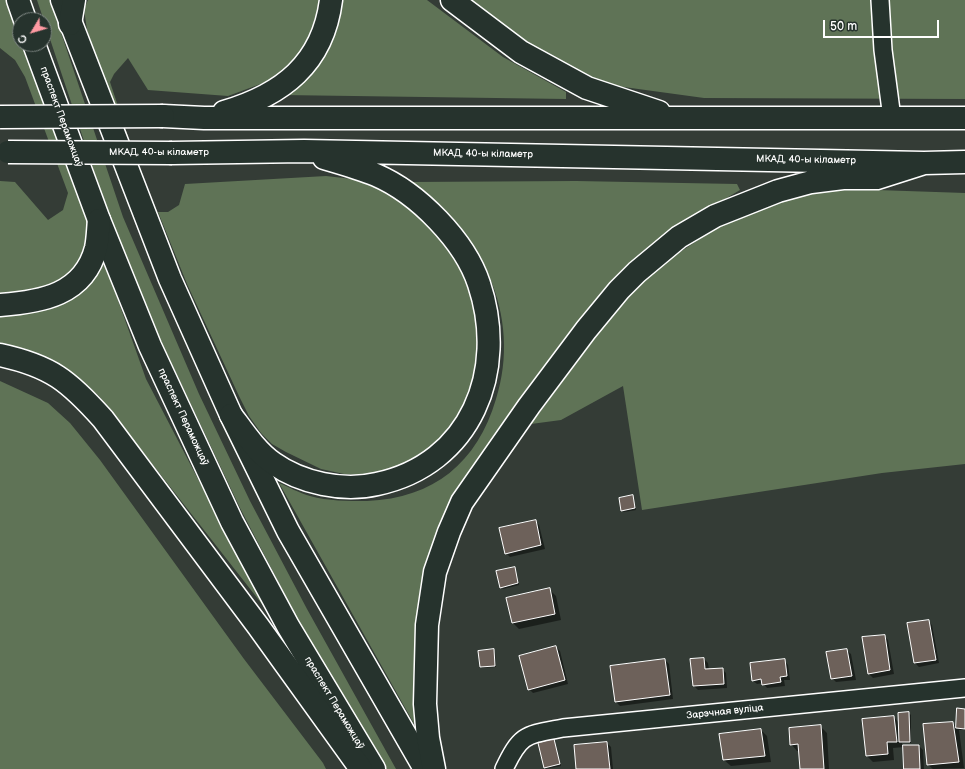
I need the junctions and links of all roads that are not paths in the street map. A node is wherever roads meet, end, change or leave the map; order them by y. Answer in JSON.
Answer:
{"nodes":[{"id":1,"x":18,"y":0,"type":"edge"},
{"id":2,"x":62,"y":0,"type":"edge"},
{"id":3,"x":74,"y":0,"type":"edge"},
{"id":4,"x":331,"y":0,"type":"edge"},
{"id":5,"x":452,"y":0,"type":"edge"},
{"id":6,"x":880,"y":0,"type":"edge"},
{"id":7,"x":23,"y":12,"type":"edge"},
{"id":8,"x":70,"y":24,"type":"junction"},
{"id":9,"x":37,"y":52,"type":"edge"},
{"id":10,"x":0,"y":117,"type":"edge"},
{"id":11,"x":204,"y":118,"type":"junction"},
{"id":12,"x":677,"y":118,"type":"junction"},
{"id":13,"x":892,"y":118,"type":"junction"},
{"id":14,"x":965,"y":118,"type":"edge"},
{"id":15,"x":304,"y":151,"type":"junction"},
{"id":16,"x":4,"y":152,"type":"edge"},
{"id":17,"x":965,"y":162,"type":"edge"},
{"id":18,"x":924,"y":163,"type":"junction"},
{"id":19,"x":99,"y":220,"type":"junction"},
{"id":20,"x":0,"y":305,"type":"edge"},
{"id":21,"x":0,"y":355,"type":"edge"},
{"id":22,"x":231,"y":415,"type":"junction"},
{"id":23,"x":965,"y":688,"type":"edge"},
{"id":24,"x":361,"y":769,"type":"edge"},
{"id":25,"x":374,"y":769,"type":"edge"},
{"id":26,"x":425,"y":769,"type":"edge"},
{"id":27,"x":434,"y":769,"type":"edge"},
{"id":28,"x":504,"y":769,"type":"edge"}],
"edges":[{"from":1,"to":7,"type":"main road"},
{"from":2,"to":8,"type":"main road"},
{"from":3,"to":8,"type":"main road"},
{"from":4,"to":11,"type":"main road"},
{"from":5,"to":12,"type":"main road"},
{"from":6,"to":13,"type":"street"},
{"from":8,"to":22,"type":"main road"},
{"from":9,"to":19,"type":"main road","name":"праспект Пераможцаў"},
{"from":10,"to":11,"type":"main road","bridge":true},
{"from":11,"to":12,"type":"main road"},
{"from":12,"to":13,"type":"main road"},
{"from":13,"to":14,"type":"main road"},
{"from":15,"to":16,"type":"main road","name":"МКАД, 40-ы кіламетр","bridge":true},
{"from":15,"to":18,"type":"main road","name":"МКАД, 40-ы кіламетр"},
{"from":15,"to":22,"type":"main road"},
{"from":17,"to":18,"type":"main road","name":"МКАД, 40-ы кіламетр"},
{"from":18,"to":27,"type":"main road"},
{"from":19,"to":20,"type":"main road"},
{"from":19,"to":25,"type":"main road","name":"праспект Пераможцаў"},
{"from":21,"to":24,"type":"main road"},
{"from":22,"to":26,"type":"main road"},
{"from":23,"to":28,"type":"street","name":"Зарэчная вуліца"}]}
